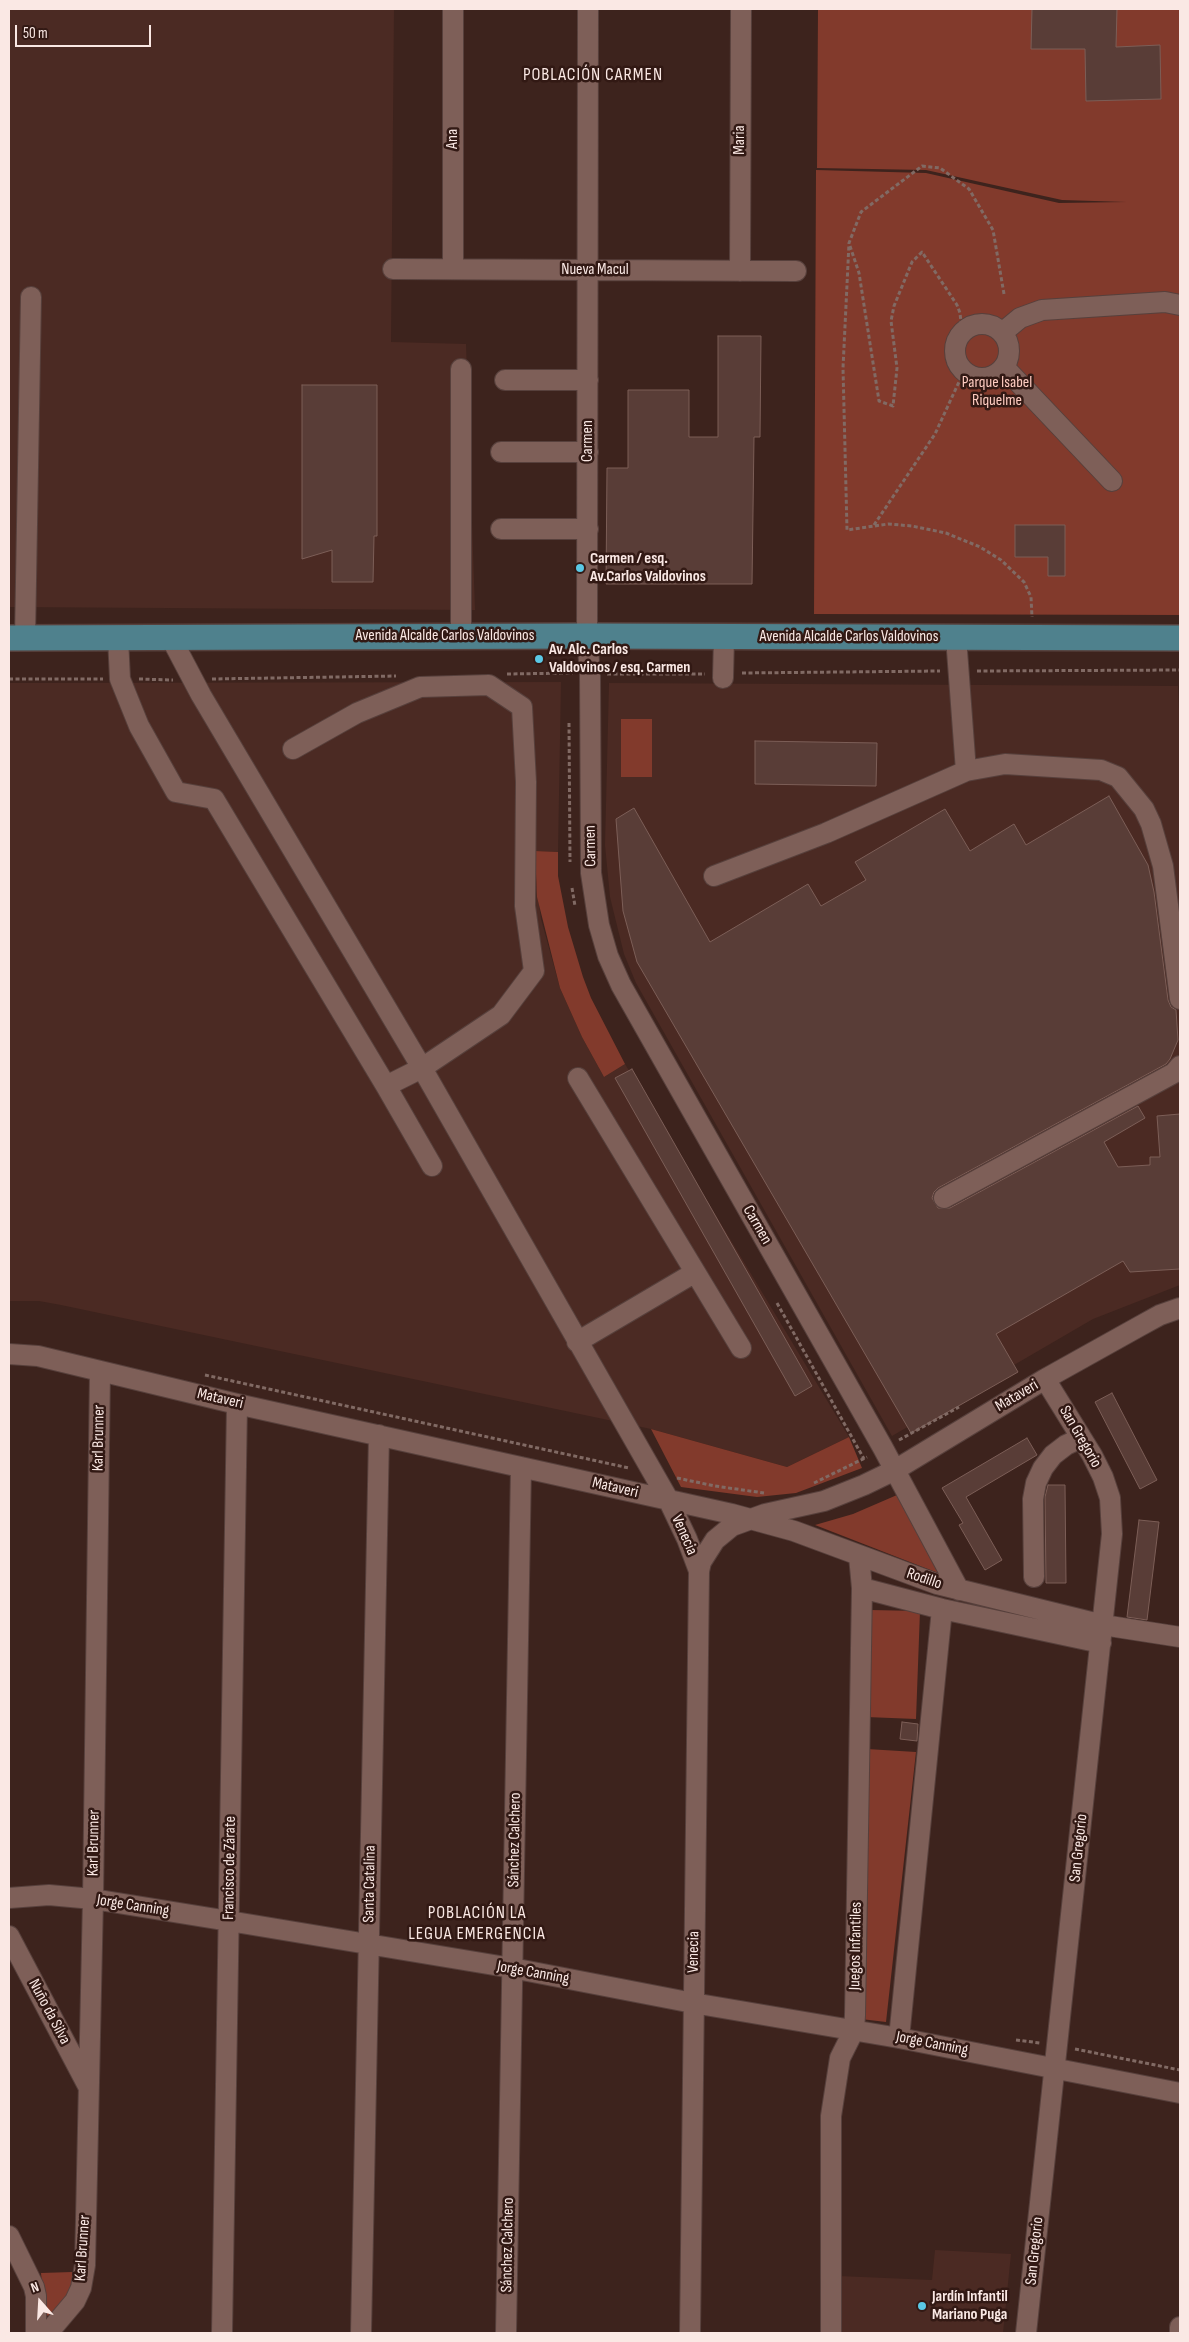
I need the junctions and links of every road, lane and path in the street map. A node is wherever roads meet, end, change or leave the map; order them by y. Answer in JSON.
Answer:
{"nodes":[{"id":1,"x":454,"y":9,"type":"edge"},
{"id":2,"x":588,"y":9,"type":"edge"},
{"id":3,"x":741,"y":9,"type":"edge"},
{"id":4,"x":849,"y":244,"type":"junction"},
{"id":5,"x":393,"y":268,"type":"dead end"},
{"id":6,"x":453,"y":269,"type":"junction"},
{"id":7,"x":588,"y":270,"type":"junction"},
{"id":8,"x":740,"y":271,"type":"junction"},
{"id":9,"x":796,"y":271,"type":"dead end"},
{"id":10,"x":1004,"y":294,"type":"dead end"},
{"id":11,"x":31,"y":297,"type":"dead end"},
{"id":12,"x":1180,"y":306,"type":"edge"},
{"id":13,"x":962,"y":332,"type":"junction"},
{"id":14,"x":1002,"y":333,"type":"junction"},
{"id":15,"x":1004,"y":367,"type":"junction"},
{"id":16,"x":461,"y":369,"type":"dead end"},
{"id":17,"x":964,"y":371,"type":"junction"},
{"id":18,"x":505,"y":380,"type":"dead end"},
{"id":19,"x":588,"y":380,"type":"junction"},
{"id":20,"x":501,"y":452,"type":"dead end"},
{"id":21,"x":588,"y":452,"type":"junction"},
{"id":22,"x":1112,"y":481,"type":"dead end"},
{"id":23,"x":873,"y":526,"type":"junction"},
{"id":24,"x":501,"y":529,"type":"dead end"},
{"id":25,"x":588,"y":529,"type":"junction"},
{"id":26,"x":461,"y":636,"type":"junction"},
{"id":27,"x":587,"y":636,"type":"junction"},
{"id":28,"x":724,"y":636,"type":"junction"},
{"id":29,"x":956,"y":637,"type":"junction"},
{"id":30,"x":1032,"y":637,"type":"junction"},
{"id":31,"x":17,"y":638,"type":"edge"},
{"id":32,"x":118,"y":638,"type":"junction"},
{"id":33,"x":172,"y":638,"type":"junction"},
{"id":34,"x":1177,"y":641,"type":"edge"},
{"id":35,"x":723,"y":678,"type":"dead end"},
{"id":36,"x":293,"y":749,"type":"dead end"},
{"id":37,"x":966,"y":771,"type":"junction"},
{"id":38,"x":714,"y":876,"type":"dead end"},
{"id":39,"x":1180,"y":999,"type":"edge"},
{"id":40,"x":1180,"y":1066,"type":"edge"},
{"id":41,"x":422,"y":1068,"type":"junction"},
{"id":42,"x":578,"y":1078,"type":"dead end"},
{"id":43,"x":386,"y":1086,"type":"junction"},
{"id":44,"x":432,"y":1166,"type":"dead end"},
{"id":45,"x":944,"y":1198,"type":"dead end"},
{"id":46,"x":694,"y":1273,"type":"junction"},
{"id":47,"x":1180,"y":1308,"type":"edge"},
{"id":48,"x":577,"y":1342,"type":"junction"},
{"id":49,"x":740,"y":1348,"type":"dead end"},
{"id":50,"x":9,"y":1354,"type":"edge"},
{"id":51,"x":100,"y":1371,"type":"junction"},
{"id":52,"x":1045,"y":1379,"type":"junction"},
{"id":53,"x":237,"y":1404,"type":"junction"},
{"id":54,"x":379,"y":1435,"type":"junction"},
{"id":55,"x":1081,"y":1438,"type":"junction"},
{"id":56,"x":521,"y":1467,"type":"junction"},
{"id":57,"x":895,"y":1470,"type":"junction"},
{"id":58,"x":668,"y":1499,"type":"junction"},
{"id":59,"x":750,"y":1520,"type":"junction"},
{"id":60,"x":859,"y":1556,"type":"junction"},
{"id":61,"x":698,"y":1572,"type":"junction"},
{"id":62,"x":1034,"y":1576,"type":"dead end"},
{"id":63,"x":862,"y":1588,"type":"junction"},
{"id":64,"x":959,"y":1590,"type":"junction"},
{"id":65,"x":942,"y":1609,"type":"junction"},
{"id":66,"x":1102,"y":1634,"type":"junction"},
{"id":67,"x":1180,"y":1637,"type":"edge"},
{"id":68,"x":9,"y":1898,"type":"edge"},
{"id":69,"x":93,"y":1899,"type":"junction"},
{"id":70,"x":229,"y":1921,"type":"junction"},
{"id":71,"x":9,"y":1936,"type":"edge"},
{"id":72,"x":369,"y":1945,"type":"junction"},
{"id":73,"x":512,"y":1968,"type":"junction"},
{"id":74,"x":693,"y":2003,"type":"junction"},
{"id":75,"x":854,"y":2030,"type":"junction"},
{"id":76,"x":899,"y":2038,"type":"junction"},
{"id":77,"x":1055,"y":2067,"type":"junction"},
{"id":78,"x":89,"y":2088,"type":"junction"},
{"id":79,"x":1180,"y":2093,"type":"edge"},
{"id":80,"x":9,"y":2236,"type":"edge"},
{"id":81,"x":1180,"y":2327,"type":"edge"},
{"id":82,"x":36,"y":2333,"type":"edge"},
{"id":83,"x":48,"y":2333,"type":"edge"},
{"id":84,"x":222,"y":2333,"type":"edge"},
{"id":85,"x":362,"y":2333,"type":"edge"},
{"id":86,"x":506,"y":2333,"type":"edge"},
{"id":87,"x":690,"y":2333,"type":"edge"},
{"id":88,"x":831,"y":2333,"type":"edge"},
{"id":89,"x":1026,"y":2333,"type":"edge"},
{"id":90,"x":1180,"y":2333,"type":"edge"}],
"edges":[{"from":1,"to":6,"type":"street","name":"Ana"},
{"from":2,"to":7,"type":"street","name":"Carmen"},
{"from":3,"to":8,"type":"street","name":"Maria"},
{"from":4,"to":10,"type":"path"},
{"from":4,"to":13,"type":"path"},
{"from":4,"to":23,"type":"path"},
{"from":5,"to":6,"type":"street","name":"Nueva Macul"},
{"from":6,"to":7,"type":"street","name":"Nueva Macul"},
{"from":7,"to":8,"type":"street","name":"Nueva Macul"},
{"from":7,"to":19,"type":"street","name":"Carmen"},
{"from":8,"to":9,"type":"street","name":"Nueva Macul"},
{"from":11,"to":31,"type":"street"},
{"from":12,"to":14,"type":"street"},
{"from":13,"to":14,"type":"street"},
{"from":13,"to":17,"type":"street"},
{"from":14,"to":15,"type":"street"},
{"from":15,"to":17,"type":"street"},
{"from":15,"to":22,"type":"street"},
{"from":16,"to":26,"type":"street"},
{"from":17,"to":23,"type":"path"},
{"from":18,"to":19,"type":"street"},
{"from":19,"to":21,"type":"street","name":"Carmen"},
{"from":20,"to":21,"type":"street"},
{"from":21,"to":25,"type":"street","name":"Carmen"},
{"from":23,"to":30,"type":"path"},
{"from":24,"to":25,"type":"street"},
{"from":25,"to":27,"type":"street","name":"Carmen"},
{"from":26,"to":27,"type":"main road","name":"Avenida Alcalde Carlos Valdovinos"},
{"from":26,"to":33,"type":"main road","name":"Avenida Alcalde Carlos Valdovinos"},
{"from":27,"to":28,"type":"main road","name":"Avenida Alcalde Carlos Valdovinos"},
{"from":27,"to":57,"type":"street","name":"Carmen"},
{"from":28,"to":29,"type":"main road","name":"Avenida Alcalde Carlos Valdovinos"},
{"from":28,"to":35,"type":"street"},
{"from":29,"to":30,"type":"main road","name":"Avenida Alcalde Carlos Valdovinos"},
{"from":29,"to":37,"type":"street"},
{"from":30,"to":34,"type":"main road","name":"Avenida Alcalde Carlos Valdovinos"},
{"from":31,"to":32,"type":"main road","name":"Avenida Alcalde Carlos Valdovinos"},
{"from":32,"to":33,"type":"main road","name":"Avenida Alcalde Carlos Valdovinos"},
{"from":32,"to":43,"type":"street"},
{"from":33,"to":41,"type":"street","name":"Venecia"},
{"from":36,"to":41,"type":"street"},
{"from":37,"to":38,"type":"street"},
{"from":37,"to":39,"type":"street"},
{"from":40,"to":45,"type":"street"},
{"from":41,"to":43,"type":"street"},
{"from":41,"to":48,"type":"street","name":"Venecia"},
{"from":42,"to":46,"type":"street"},
{"from":43,"to":44,"type":"street"},
{"from":46,"to":48,"type":"street"},
{"from":46,"to":49,"type":"street"},
{"from":47,"to":52,"type":"street","name":"Mataveri"},
{"from":48,"to":58,"type":"street","name":"Venecia"},
{"from":50,"to":51,"type":"street","name":"Mataveri"},
{"from":51,"to":53,"type":"street","name":"Mataveri"},
{"from":51,"to":69,"type":"street","name":"Karl Brunner"},
{"from":52,"to":55,"type":"street","name":"San Gregorio"},
{"from":52,"to":57,"type":"street","name":"Mataveri"},
{"from":53,"to":54,"type":"street","name":"Mataveri"},
{"from":53,"to":70,"type":"street","name":"Francisco de Zárate"},
{"from":54,"to":56,"type":"street","name":"Mataveri"},
{"from":54,"to":72,"type":"street","name":"Santa Catalina"},
{"from":55,"to":62,"type":"street"},
{"from":55,"to":66,"type":"street","name":"San Gregorio"},
{"from":56,"to":58,"type":"street","name":"Mataveri"},
{"from":56,"to":73,"type":"street","name":"Sánchez Calchero"},
{"from":57,"to":59,"type":"street","name":"Mataveri"},
{"from":57,"to":64,"type":"street","name":"Carmen"},
{"from":58,"to":59,"type":"street","name":"Mataveri"},
{"from":58,"to":61,"type":"street","name":"Venecia"},
{"from":59,"to":60,"type":"street","name":"Rodillo"},
{"from":59,"to":61,"type":"street","name":"Venecia"},
{"from":60,"to":63,"type":"street","name":"Juegos Infantiles"},
{"from":60,"to":64,"type":"street","name":"Rodillo"},
{"from":61,"to":74,"type":"street","name":"Venecia"},
{"from":63,"to":65,"type":"street","name":"Rodillo"},
{"from":63,"to":75,"type":"street","name":"Juegos Infantiles"},
{"from":64,"to":66,"type":"street","name":"Rodillo"},
{"from":65,"to":66,"type":"street","name":"Rodillo"},
{"from":65,"to":76,"type":"street"},
{"from":66,"to":67,"type":"street"},
{"from":66,"to":77,"type":"street","name":"San Gregorio"},
{"from":68,"to":69,"type":"street","name":"Jorge Canning"},
{"from":69,"to":70,"type":"street","name":"Jorge Canning"},
{"from":69,"to":78,"type":"street","name":"Karl Brunner"},
{"from":70,"to":72,"type":"street","name":"Jorge Canning"},
{"from":70,"to":84,"type":"street","name":"Francisco de Zárate"},
{"from":71,"to":78,"type":"street","name":"Nuño da Silva"},
{"from":72,"to":73,"type":"street","name":"Jorge Canning"},
{"from":72,"to":85,"type":"street","name":"Santa Catalina"},
{"from":73,"to":74,"type":"street","name":"Jorge Canning"},
{"from":73,"to":86,"type":"street","name":"Sánchez Calchero"},
{"from":74,"to":75,"type":"street","name":"Jorge Canning"},
{"from":74,"to":87,"type":"street","name":"Venecia"},
{"from":75,"to":76,"type":"street","name":"Jorge Canning"},
{"from":75,"to":88,"type":"street","name":"Juegos Infantiles"},
{"from":76,"to":77,"type":"street","name":"Jorge Canning"},
{"from":77,"to":79,"type":"street","name":"Jorge Canning"},
{"from":77,"to":89,"type":"street","name":"San Gregorio"},
{"from":78,"to":83,"type":"street","name":"Karl Brunner"},
{"from":80,"to":82,"type":"street"},
{"from":81,"to":90,"type":"street"}]}
